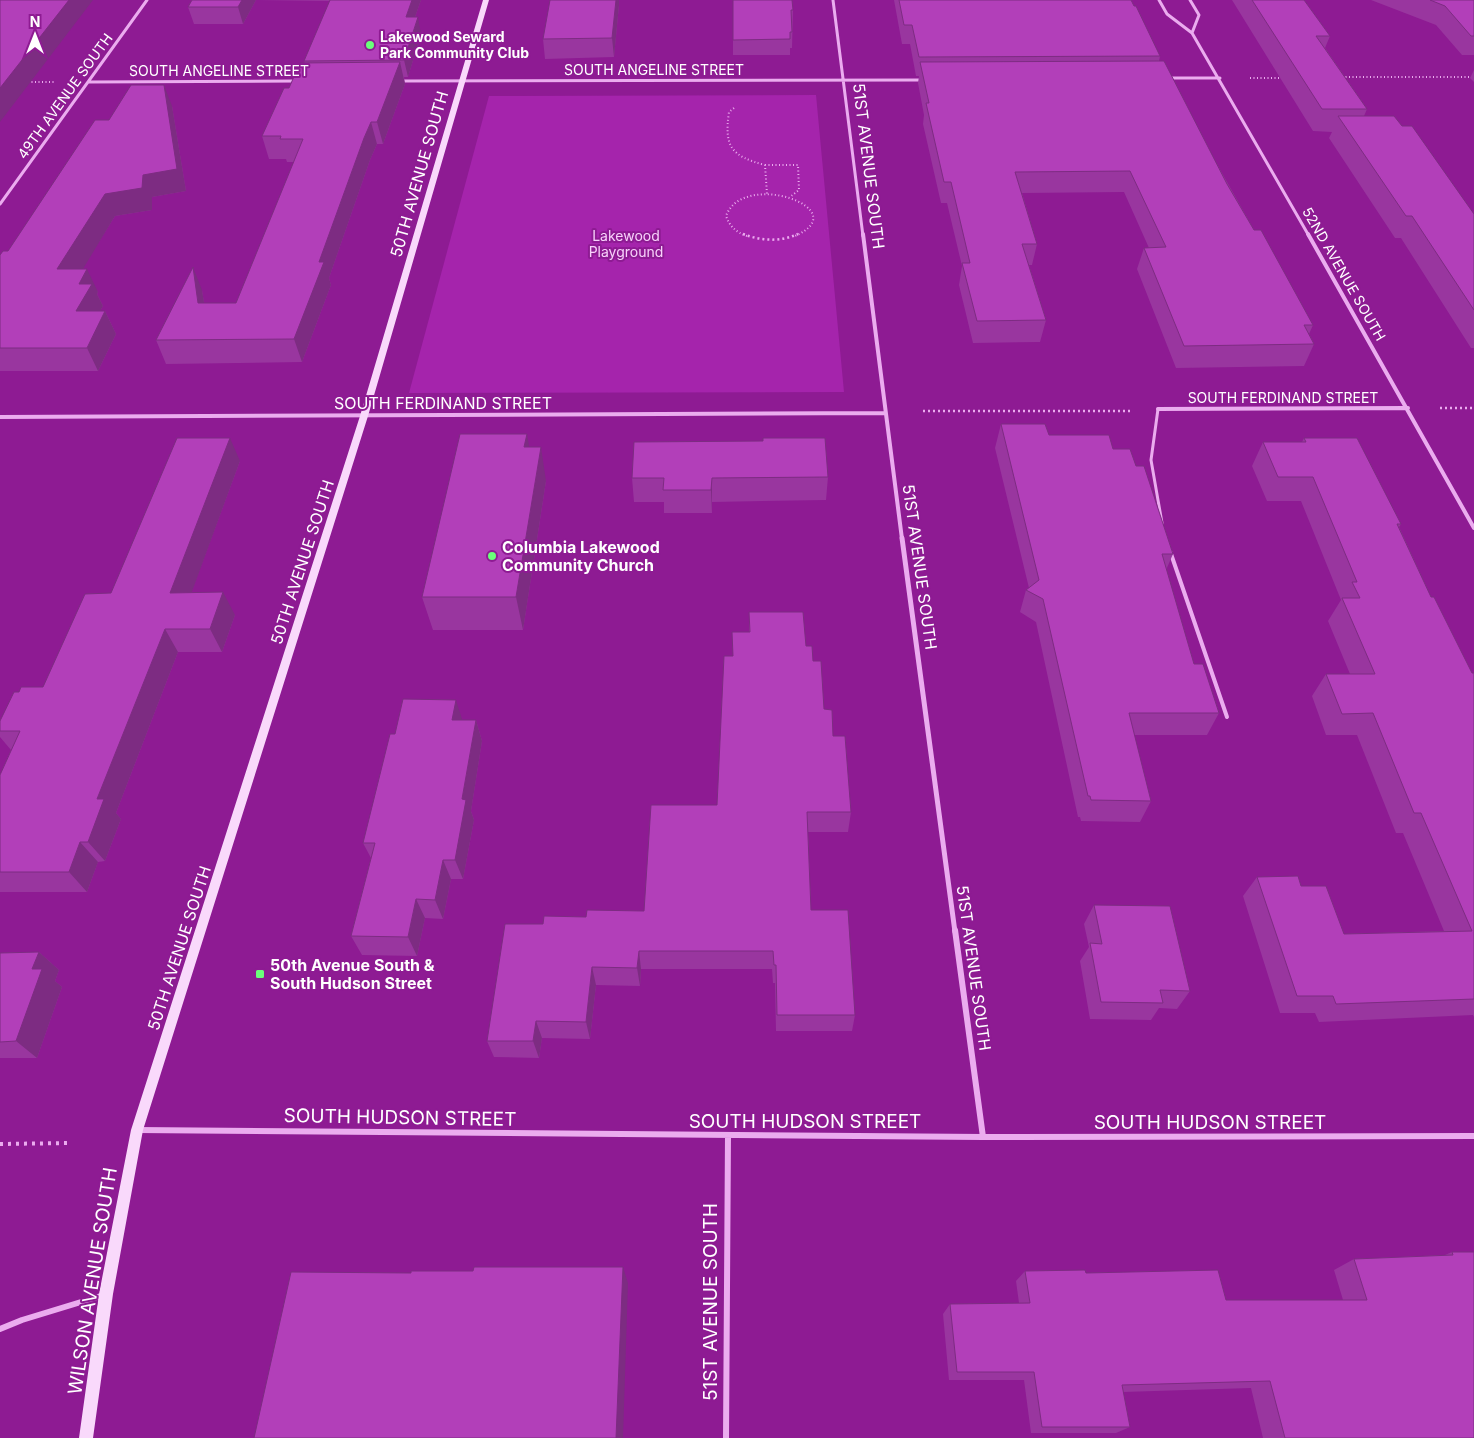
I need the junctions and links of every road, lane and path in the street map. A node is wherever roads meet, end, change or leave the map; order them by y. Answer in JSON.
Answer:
{"nodes":[{"id":1,"x":147,"y":0,"type":"edge"},
{"id":2,"x":486,"y":0,"type":"edge"},
{"id":3,"x":833,"y":0,"type":"edge"},
{"id":4,"x":1159,"y":0,"type":"edge"},
{"id":5,"x":1190,"y":0,"type":"edge"},
{"id":6,"x":1192,"y":33,"type":"junction"},
{"id":7,"x":1338,"y":77,"type":"edge"},
{"id":8,"x":1474,"y":77,"type":"edge"},
{"id":9,"x":1162,"y":78,"type":"edge"},
{"id":10,"x":1220,"y":78,"type":"junction"},
{"id":11,"x":1246,"y":78,"type":"dead end"},
{"id":12,"x":1292,"y":78,"type":"edge"},
{"id":13,"x":462,"y":80,"type":"junction"},
{"id":14,"x":844,"y":80,"type":"junction"},
{"id":15,"x":925,"y":80,"type":"edge"},
{"id":16,"x":302,"y":81,"type":"edge"},
{"id":17,"x":390,"y":81,"type":"edge"},
{"id":18,"x":20,"y":82,"type":"edge"},
{"id":19,"x":52,"y":82,"type":"dead end"},
{"id":20,"x":89,"y":82,"type":"junction"},
{"id":21,"x":737,"y":106,"type":"dead end"},
{"id":22,"x":765,"y":165,"type":"junction"},
{"id":23,"x":767,"y":194,"type":"junction"},
{"id":24,"x":790,"y":197,"type":"junction"},
{"id":25,"x":0,"y":204,"type":"edge"},
{"id":26,"x":1408,"y":408,"type":"junction"},
{"id":27,"x":1440,"y":408,"type":"dead end"},
{"id":28,"x":1474,"y":408,"type":"edge"},
{"id":29,"x":1158,"y":409,"type":"joint"},
{"id":30,"x":1138,"y":410,"type":"dead end"},
{"id":31,"x":923,"y":411,"type":"dead end"},
{"id":32,"x":885,"y":413,"type":"junction"},
{"id":33,"x":364,"y":416,"type":"junction"},
{"id":34,"x":0,"y":417,"type":"edge"},
{"id":35,"x":1474,"y":528,"type":"edge"},
{"id":36,"x":1163,"y":531,"type":"edge"},
{"id":37,"x":1170,"y":549,"type":"edge"},
{"id":38,"x":1227,"y":717,"type":"dead end"},
{"id":39,"x":137,"y":1130,"type":"junction"},
{"id":40,"x":728,"y":1136,"type":"junction"},
{"id":41,"x":1474,"y":1136,"type":"edge"},
{"id":42,"x":983,"y":1138,"type":"junction"},
{"id":43,"x":0,"y":1144,"type":"edge"},
{"id":44,"x":70,"y":1144,"type":"dead end"},
{"id":45,"x":106,"y":1294,"type":"junction"},
{"id":46,"x":0,"y":1329,"type":"edge"},
{"id":47,"x":86,"y":1438,"type":"edge"},
{"id":48,"x":726,"y":1438,"type":"edge"}],
"edges":[{"from":1,"to":20,"type":"street","name":"49TH AVENUE SOUTH"},
{"from":2,"to":13,"type":"street","name":"50TH AVENUE SOUTH"},
{"from":3,"to":14,"type":"street","name":"51ST AVENUE SOUTH"},
{"from":4,"to":6,"type":"street","name":"52ND AVENUE SOUTH"},
{"from":5,"to":6,"type":"street"},
{"from":6,"to":10,"type":"street","name":"52ND AVENUE SOUTH"},
{"from":7,"to":8,"type":"path"},
{"from":9,"to":10,"type":"street"},
{"from":10,"to":26,"type":"street","name":"52ND AVENUE SOUTH"},
{"from":11,"to":12,"type":"path"},
{"from":13,"to":14,"type":"street","name":"SOUTH ANGELINE STREET"},
{"from":13,"to":17,"type":"street","name":"SOUTH ANGELINE STREET"},
{"from":13,"to":33,"type":"street","name":"50TH AVENUE SOUTH"},
{"from":14,"to":15,"type":"street","name":"SOUTH ANGELINE STREET"},
{"from":14,"to":32,"type":"street","name":"51ST AVENUE SOUTH"},
{"from":16,"to":20,"type":"street","name":"SOUTH ANGELINE STREET"},
{"from":18,"to":19,"type":"path"},
{"from":20,"to":25,"type":"street","name":"49TH AVENUE SOUTH"},
{"from":21,"to":22,"type":"path"},
{"from":22,"to":23,"type":"path"},
{"from":22,"to":24,"type":"path"},
{"from":23,"to":24,"type":"path"},
{"from":23,"to":24,"type":"path"},
{"from":26,"to":29,"type":"street","name":"SOUTH FERDINAND STREET"},
{"from":26,"to":35,"type":"street","name":"52ND AVENUE SOUTH"},
{"from":27,"to":28,"type":"path"},
{"from":29,"to":36,"type":"lane"},
{"from":30,"to":31,"type":"path"},
{"from":32,"to":33,"type":"street","name":"SOUTH FERDINAND STREET"},
{"from":32,"to":42,"type":"street","name":"51ST AVENUE SOUTH"},
{"from":33,"to":34,"type":"street","name":"SOUTH FERDINAND STREET"},
{"from":33,"to":39,"type":"street","name":"50TH AVENUE SOUTH"},
{"from":37,"to":38,"type":"lane"},
{"from":39,"to":40,"type":"street","name":"SOUTH HUDSON STREET"},
{"from":39,"to":45,"type":"street","name":"WILSON AVENUE SOUTH"},
{"from":40,"to":42,"type":"street","name":"SOUTH HUDSON STREET"},
{"from":40,"to":48,"type":"street","name":"51ST AVENUE SOUTH"},
{"from":41,"to":42,"type":"street","name":"SOUTH HUDSON STREET"},
{"from":43,"to":44,"type":"path"},
{"from":45,"to":46,"type":"street"},
{"from":45,"to":47,"type":"street","name":"WILSON AVENUE SOUTH"}]}
